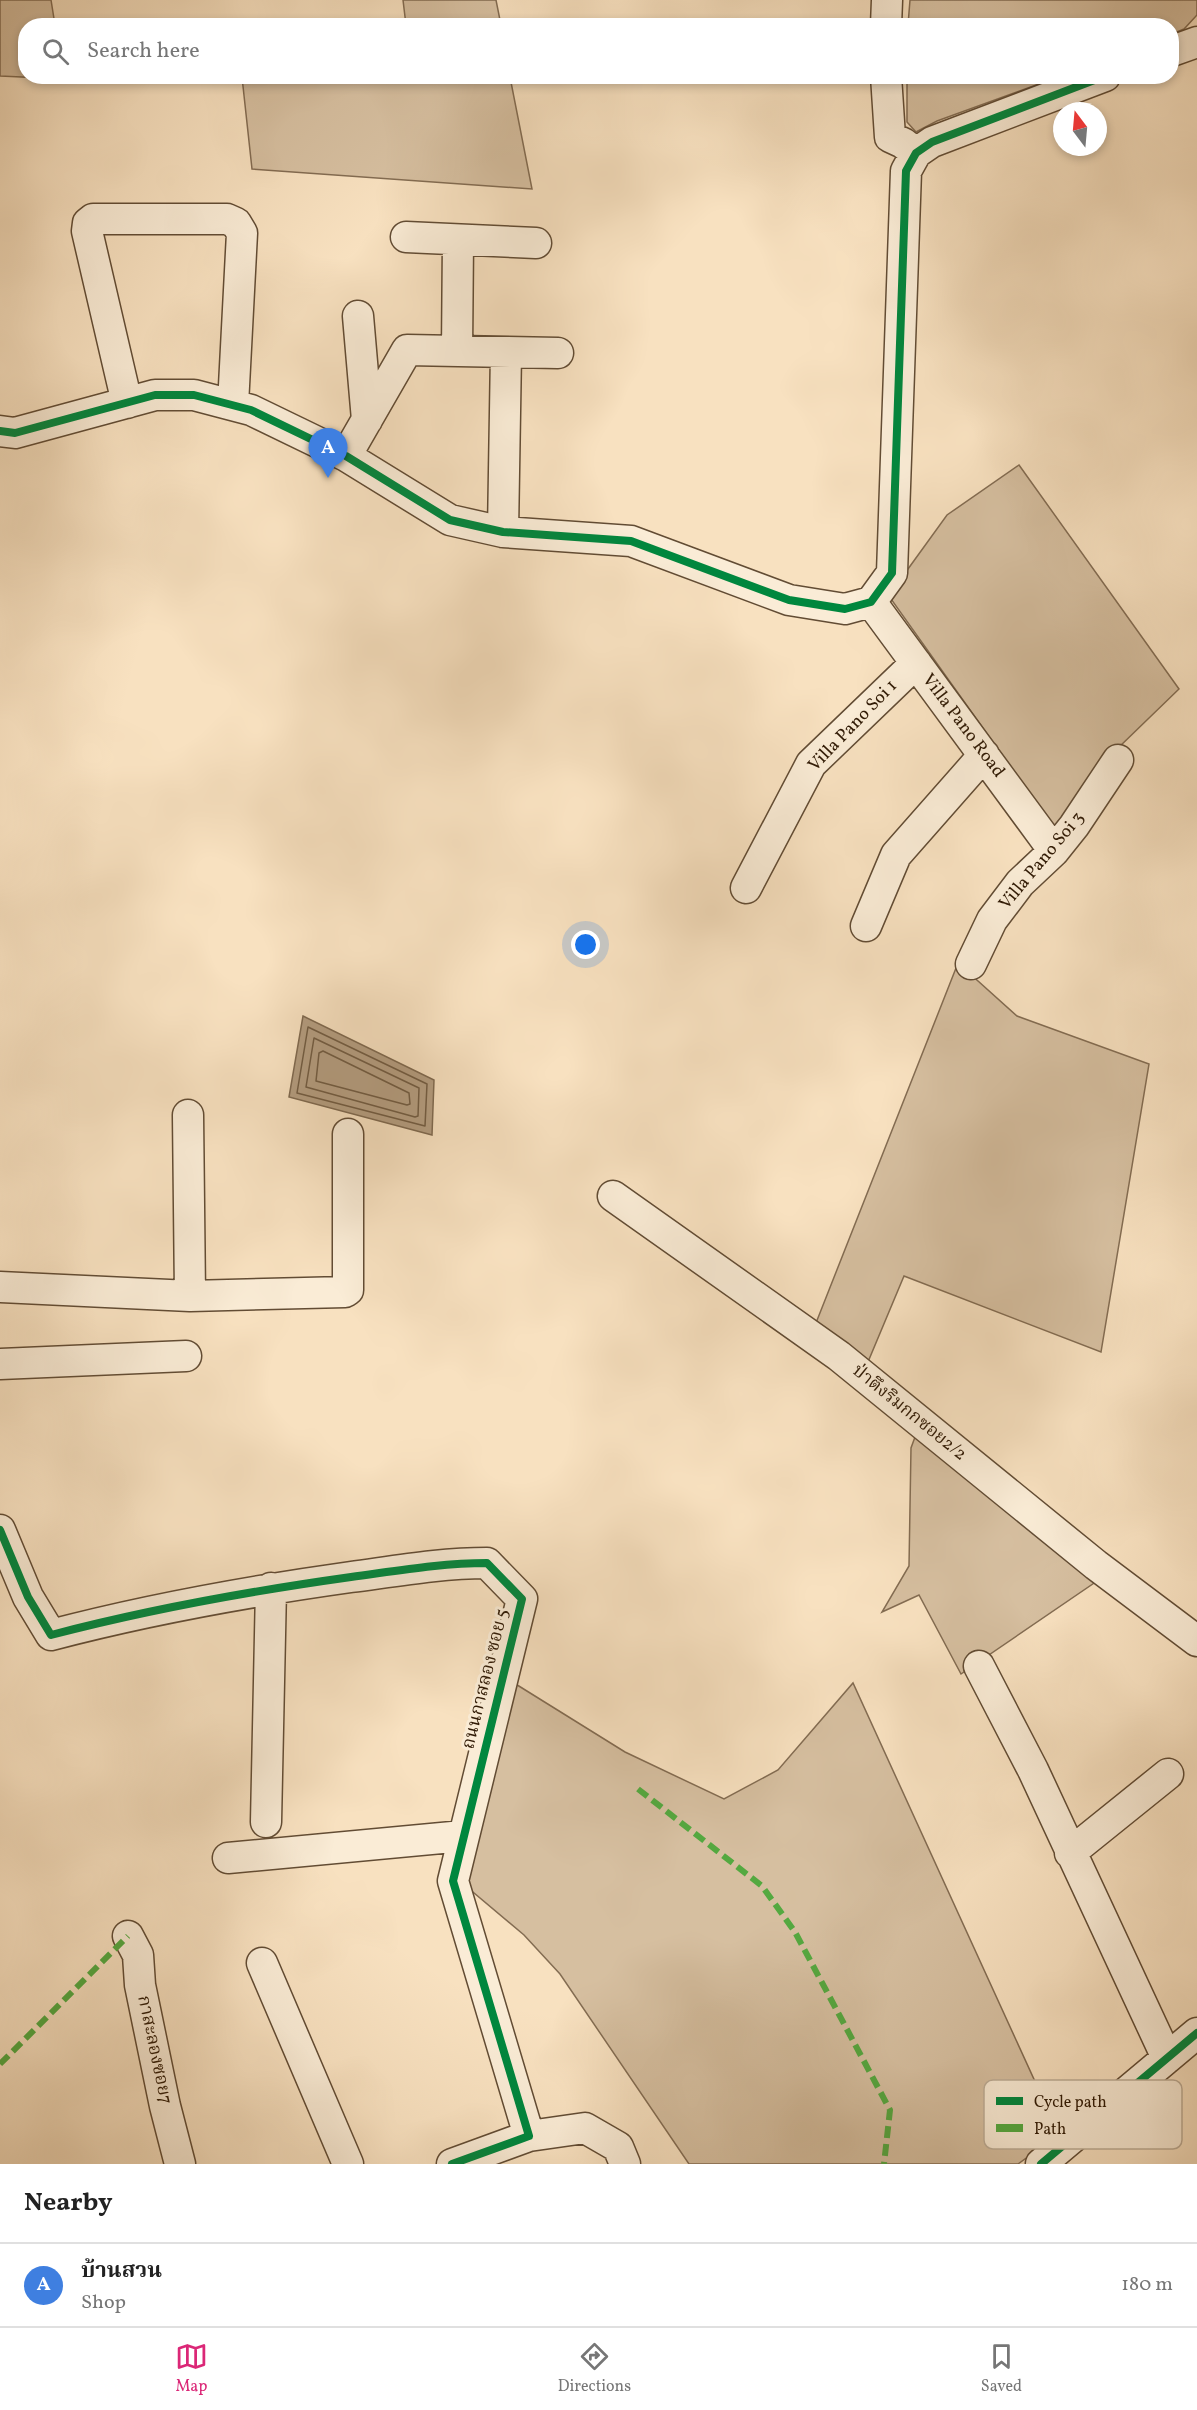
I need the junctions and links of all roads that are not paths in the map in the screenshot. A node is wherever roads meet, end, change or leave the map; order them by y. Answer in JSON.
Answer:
{"nodes":[{"id":1,"x":888,"y":0,"type":"edge"},
{"id":2,"x":887,"y":18,"type":"edge"},
{"id":3,"x":1197,"y":42,"type":"edge"},
{"id":4,"x":1179,"y":48,"type":"edge"},
{"id":5,"x":887,"y":84,"type":"edge"},
{"id":6,"x":1084,"y":84,"type":"edge"},
{"id":7,"x":916,"y":153,"type":"junction"},
{"id":8,"x":406,"y":237,"type":"dead end"},
{"id":9,"x":458,"y":240,"type":"junction"},
{"id":10,"x":536,"y":243,"type":"dead end"},
{"id":11,"x":358,"y":316,"type":"dead end"},
{"id":12,"x":457,"y":351,"type":"junction"},
{"id":13,"x":506,"y":352,"type":"junction"},
{"id":14,"x":558,"y":353,"type":"dead end"},
{"id":15,"x":127,"y":402,"type":"junction"},
{"id":16,"x":232,"y":405,"type":"junction"},
{"id":17,"x":367,"y":420,"type":"junction"},
{"id":18,"x":0,"y":431,"type":"edge"},
{"id":19,"x":346,"y":456,"type":"junction"},
{"id":20,"x":503,"y":532,"type":"junction"},
{"id":21,"x":871,"y":602,"type":"junction"},
{"id":22,"x":916,"y":663,"type":"junction"},
{"id":23,"x":984,"y":755,"type":"junction"},
{"id":24,"x":1118,"y":760,"type":"dead end"},
{"id":25,"x":1054,"y":851,"type":"junction"},
{"id":26,"x":746,"y":888,"type":"dead end"},
{"id":27,"x":866,"y":926,"type":"dead end"},
{"id":28,"x":971,"y":964,"type":"dead end"},
{"id":29,"x":189,"y":1115,"type":"dead end"},
{"id":30,"x":348,"y":1134,"type":"dead end"},
{"id":31,"x":613,"y":1196,"type":"dead end"},
{"id":32,"x":0,"y":1287,"type":"edge"},
{"id":33,"x":190,"y":1296,"type":"junction"},
{"id":34,"x":186,"y":1356,"type":"dead end"},
{"id":35,"x":0,"y":1364,"type":"edge"},
{"id":36,"x":0,"y":1530,"type":"edge"},
{"id":37,"x":271,"y":1588,"type":"junction"},
{"id":38,"x":1197,"y":1641,"type":"edge"},
{"id":39,"x":979,"y":1666,"type":"dead end"},
{"id":40,"x":1168,"y":1774,"type":"dead end"},
{"id":41,"x":266,"y":1822,"type":"dead end"},
{"id":42,"x":463,"y":1836,"type":"junction"},
{"id":43,"x":1070,"y":1853,"type":"junction"},
{"id":44,"x":228,"y":1858,"type":"dead end"},
{"id":45,"x":128,"y":1936,"type":"dead end"},
{"id":46,"x":262,"y":1963,"type":"dead end"},
{"id":47,"x":1197,"y":2033,"type":"edge"},
{"id":48,"x":1167,"y":2058,"type":"junction"},
{"id":49,"x":1141,"y":2080,"type":"edge"},
{"id":50,"x":529,"y":2136,"type":"junction"},
{"id":51,"x":1059,"y":2149,"type":"edge"},
{"id":52,"x":180,"y":2164,"type":"edge"},
{"id":53,"x":348,"y":2164,"type":"edge"},
{"id":54,"x":452,"y":2164,"type":"edge"},
{"id":55,"x":625,"y":2164,"type":"edge"},
{"id":56,"x":1041,"y":2164,"type":"edge"}],
"edges":[{"from":1,"to":2,"type":"street"},
{"from":3,"to":4,"type":"street"},
{"from":5,"to":7,"type":"street"},
{"from":6,"to":7,"type":"street"},
{"from":7,"to":21,"type":"street"},
{"from":8,"to":9,"type":"street"},
{"from":9,"to":10,"type":"street"},
{"from":9,"to":12,"type":"street"},
{"from":11,"to":17,"type":"street"},
{"from":12,"to":13,"type":"street"},
{"from":12,"to":17,"type":"street"},
{"from":13,"to":14,"type":"street"},
{"from":13,"to":20,"type":"street"},
{"from":15,"to":16,"type":"street"},
{"from":15,"to":16,"type":"street"},
{"from":15,"to":18,"type":"street"},
{"from":16,"to":19,"type":"street"},
{"from":17,"to":19,"type":"street"},
{"from":19,"to":20,"type":"street"},
{"from":20,"to":21,"type":"street"},
{"from":21,"to":22,"type":"street","name":"Villa Pano Road"},
{"from":22,"to":23,"type":"street","name":"Villa Pano Road"},
{"from":22,"to":26,"type":"street","name":"Villa Pano Soi 1"},
{"from":23,"to":25,"type":"street","name":"Villa Pano Road"},
{"from":23,"to":27,"type":"street"},
{"from":24,"to":25,"type":"street","name":"Villa Pano Soi 3"},
{"from":25,"to":28,"type":"street","name":"Villa Pano Soi 3"},
{"from":29,"to":33,"type":"street"},
{"from":30,"to":33,"type":"street"},
{"from":31,"to":38,"type":"street","name":"ป่าตึงริมกกซอย2/2"},
{"from":32,"to":33,"type":"street"},
{"from":34,"to":35,"type":"street"},
{"from":36,"to":37,"type":"street","name":"ถนนกาสลอง ซอย 5"},
{"from":37,"to":41,"type":"street"},
{"from":37,"to":42,"type":"street","name":"ถนนกาสลอง ซอย 5"},
{"from":39,"to":43,"type":"street"},
{"from":40,"to":43,"type":"street"},
{"from":42,"to":44,"type":"street"},
{"from":42,"to":50,"type":"street","name":"ถนนกาสลอง ซอย 5"},
{"from":43,"to":48,"type":"street"},
{"from":45,"to":52,"type":"street","name":"กาสะลองซอย7"},
{"from":46,"to":53,"type":"street"},
{"from":47,"to":48,"type":"street"},
{"from":48,"to":49,"type":"street"},
{"from":50,"to":54,"type":"street"},
{"from":50,"to":55,"type":"street"},
{"from":51,"to":56,"type":"street"}]}
